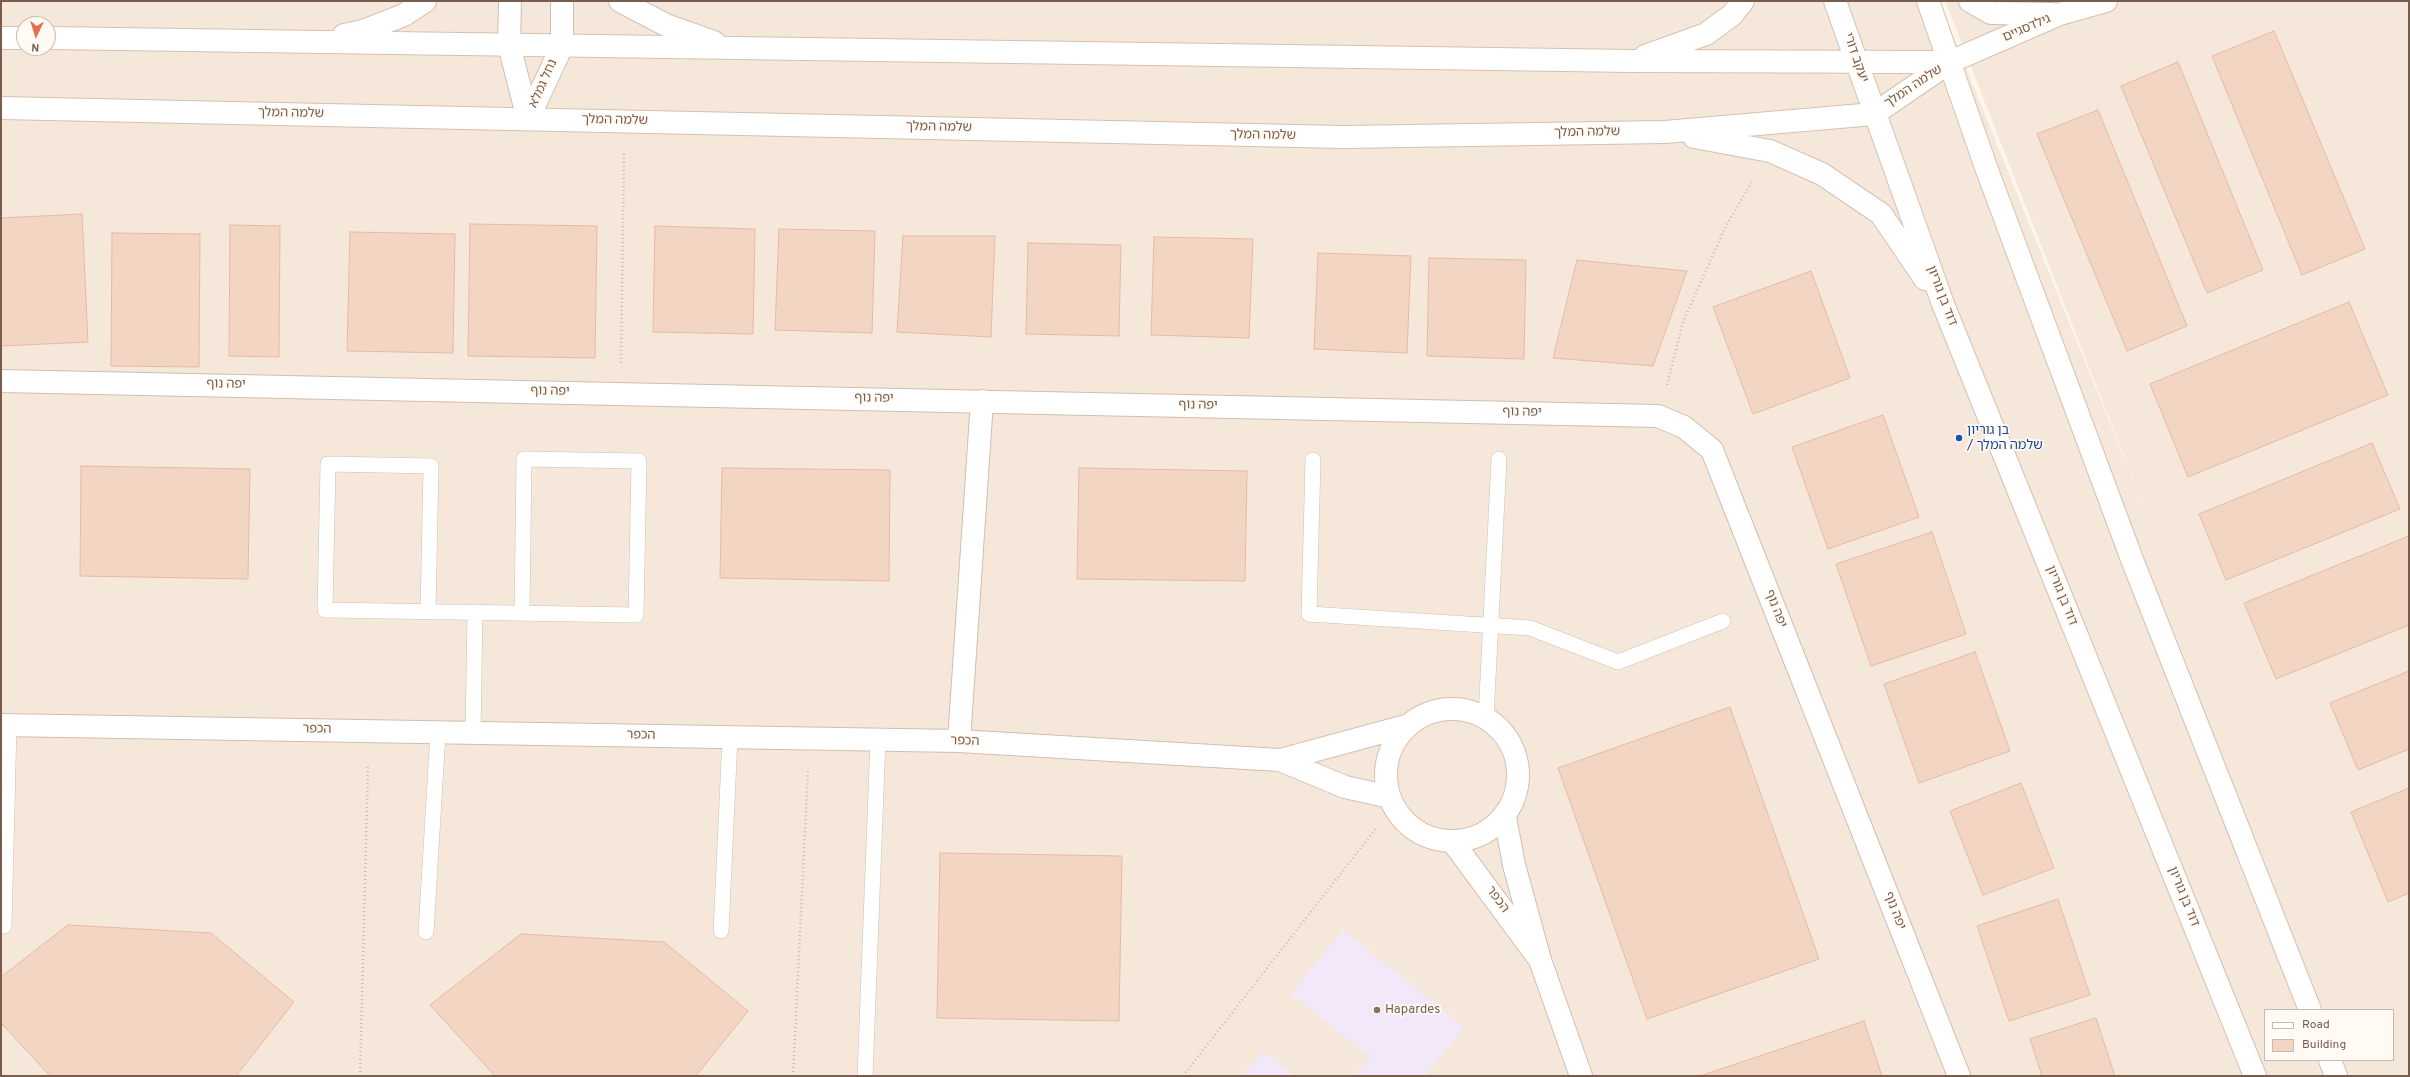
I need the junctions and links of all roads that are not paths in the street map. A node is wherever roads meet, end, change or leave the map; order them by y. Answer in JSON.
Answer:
{"nodes":[{"id":1,"x":425,"y":1,"type":"edge"},
{"id":2,"x":510,"y":1,"type":"edge"},
{"id":3,"x":562,"y":1,"type":"edge"},
{"id":4,"x":620,"y":1,"type":"edge"},
{"id":5,"x":1743,"y":1,"type":"edge"},
{"id":6,"x":1835,"y":1,"type":"edge"},
{"id":7,"x":1928,"y":1,"type":"edge"},
{"id":8,"x":1970,"y":1,"type":"edge"},
{"id":9,"x":2106,"y":1,"type":"edge"},
{"id":10,"x":2060,"y":14,"type":"junction"},
{"id":11,"x":1,"y":38,"type":"edge"},
{"id":12,"x":16,"y":38,"type":"edge"},
{"id":13,"x":56,"y":38,"type":"edge"},
{"id":14,"x":313,"y":42,"type":"junction"},
{"id":15,"x":510,"y":45,"type":"junction"},
{"id":16,"x":562,"y":46,"type":"junction"},
{"id":17,"x":732,"y":48,"type":"junction"},
{"id":18,"x":1632,"y":60,"type":"junction"},
{"id":19,"x":1950,"y":62,"type":"junction"},
{"id":20,"x":1856,"y":63,"type":"junction"},
{"id":21,"x":1,"y":108,"type":"edge"},
{"id":22,"x":1874,"y":114,"type":"junction"},
{"id":23,"x":528,"y":119,"type":"junction"},
{"id":24,"x":1665,"y":132,"type":"junction"},
{"id":25,"x":1943,"y":304,"type":"junction"},
{"id":26,"x":1,"y":381,"type":"edge"},
{"id":27,"x":982,"y":401,"type":"junction"},
{"id":28,"x":1499,"y":459,"type":"dead end"},
{"id":29,"x":1313,"y":460,"type":"dead end"},
{"id":30,"x":428,"y":611,"type":"junction"},
{"id":31,"x":475,"y":612,"type":"junction"},
{"id":32,"x":522,"y":613,"type":"junction"},
{"id":33,"x":1723,"y":621,"type":"dead end"},
{"id":34,"x":1490,"y":625,"type":"junction"},
{"id":35,"x":1486,"y":718,"type":"junction"},
{"id":36,"x":1408,"y":724,"type":"junction"},
{"id":37,"x":5,"y":725,"type":"edge"},
{"id":38,"x":438,"y":733,"type":"junction"},
{"id":39,"x":473,"y":733,"type":"junction"},
{"id":40,"x":730,"y":738,"type":"junction"},
{"id":41,"x":878,"y":740,"type":"junction"},
{"id":42,"x":959,"y":741,"type":"junction"},
{"id":43,"x":1280,"y":760,"type":"junction"},
{"id":44,"x":1391,"y":802,"type":"junction"},
{"id":45,"x":1504,"y":817,"type":"junction"},
{"id":46,"x":1452,"y":841,"type":"junction"},
{"id":47,"x":4,"y":926,"type":"dead end"},
{"id":48,"x":721,"y":931,"type":"dead end"},
{"id":49,"x":426,"y":932,"type":"dead end"},
{"id":50,"x":1540,"y":960,"type":"junction"},
{"id":51,"x":2310,"y":1009,"type":"edge"},
{"id":52,"x":2330,"y":1061,"type":"edge"},
{"id":53,"x":865,"y":1076,"type":"edge"},
{"id":54,"x":1581,"y":1076,"type":"edge"},
{"id":55,"x":1959,"y":1076,"type":"edge"},
{"id":56,"x":2255,"y":1076,"type":"edge"},
{"id":57,"x":2336,"y":1076,"type":"edge"}],
"edges":[{"from":1,"to":14,"type":"street"},
{"from":2,"to":15,"type":"street","name":"נחל גמלא"},
{"from":3,"to":16,"type":"street","name":"נחל גמלא"},
{"from":4,"to":17,"type":"street"},
{"from":5,"to":18,"type":"street"},
{"from":6,"to":20,"type":"street","name":"יעקב דורי"},
{"from":7,"to":19,"type":"street"},
{"from":8,"to":10,"type":"street"},
{"from":9,"to":10,"type":"street","name":"גילדסגיים"},
{"from":10,"to":19,"type":"street","name":"גילדסגיים"},
{"from":11,"to":12,"type":"street"},
{"from":13,"to":14,"type":"street","name":"שלמה המלך"},
{"from":14,"to":15,"type":"street","name":"שלמה המלך"},
{"from":15,"to":16,"type":"street","name":"שלמה המלך"},
{"from":15,"to":23,"type":"street","name":"נחל גמלא"},
{"from":16,"to":17,"type":"street","name":"שלמה המלך"},
{"from":16,"to":23,"type":"street","name":"נחל גמלא"},
{"from":17,"to":18,"type":"street","name":"שלמה המלך"},
{"from":18,"to":20,"type":"street","name":"שלמה המלך"},
{"from":19,"to":20,"type":"street","name":"שלמה המלך"},
{"from":19,"to":22,"type":"street","name":"שלמה המלך"},
{"from":19,"to":51,"type":"street"},
{"from":20,"to":22,"type":"street","name":"יעקב דורי"},
{"from":21,"to":23,"type":"street","name":"שלמה המלך"},
{"from":22,"to":24,"type":"street","name":"שלמה המלך"},
{"from":22,"to":25,"type":"street","name":"דוד בן גוריון"},
{"from":23,"to":24,"type":"street","name":"שלמה המלך"},
{"from":24,"to":25,"type":"street"},
{"from":25,"to":56,"type":"street","name":"דוד בן גוריון"},
{"from":26,"to":27,"type":"street","name":"יפה נוף"},
{"from":27,"to":42,"type":"street"},
{"from":27,"to":55,"type":"street","name":"יפה נוף"},
{"from":28,"to":34,"type":"lane"},
{"from":29,"to":34,"type":"lane"},
{"from":30,"to":30,"type":"lane"},
{"from":30,"to":31,"type":"lane"},
{"from":31,"to":32,"type":"lane"},
{"from":31,"to":39,"type":"lane"},
{"from":32,"to":32,"type":"lane"},
{"from":33,"to":34,"type":"lane"},
{"from":34,"to":35,"type":"lane"},
{"from":35,"to":36,"type":"street"},
{"from":35,"to":45,"type":"street"},
{"from":36,"to":43,"type":"street","name":"הכפר"},
{"from":36,"to":44,"type":"street"},
{"from":37,"to":38,"type":"street","name":"הכפר"},
{"from":37,"to":47,"type":"lane"},
{"from":38,"to":39,"type":"street","name":"הכפר"},
{"from":38,"to":49,"type":"lane"},
{"from":39,"to":40,"type":"street","name":"הכפר"},
{"from":40,"to":41,"type":"street","name":"הכפר"},
{"from":40,"to":48,"type":"lane"},
{"from":41,"to":42,"type":"street","name":"הכפר"},
{"from":41,"to":53,"type":"lane"},
{"from":42,"to":43,"type":"street","name":"הכפר"},
{"from":43,"to":44,"type":"street","name":"הכפר"},
{"from":44,"to":46,"type":"street"},
{"from":45,"to":46,"type":"street"},
{"from":45,"to":50,"type":"street","name":"הכפר"},
{"from":46,"to":50,"type":"street","name":"הכפר"},
{"from":50,"to":54,"type":"street","name":"הכפר"},
{"from":52,"to":57,"type":"street"}]}
